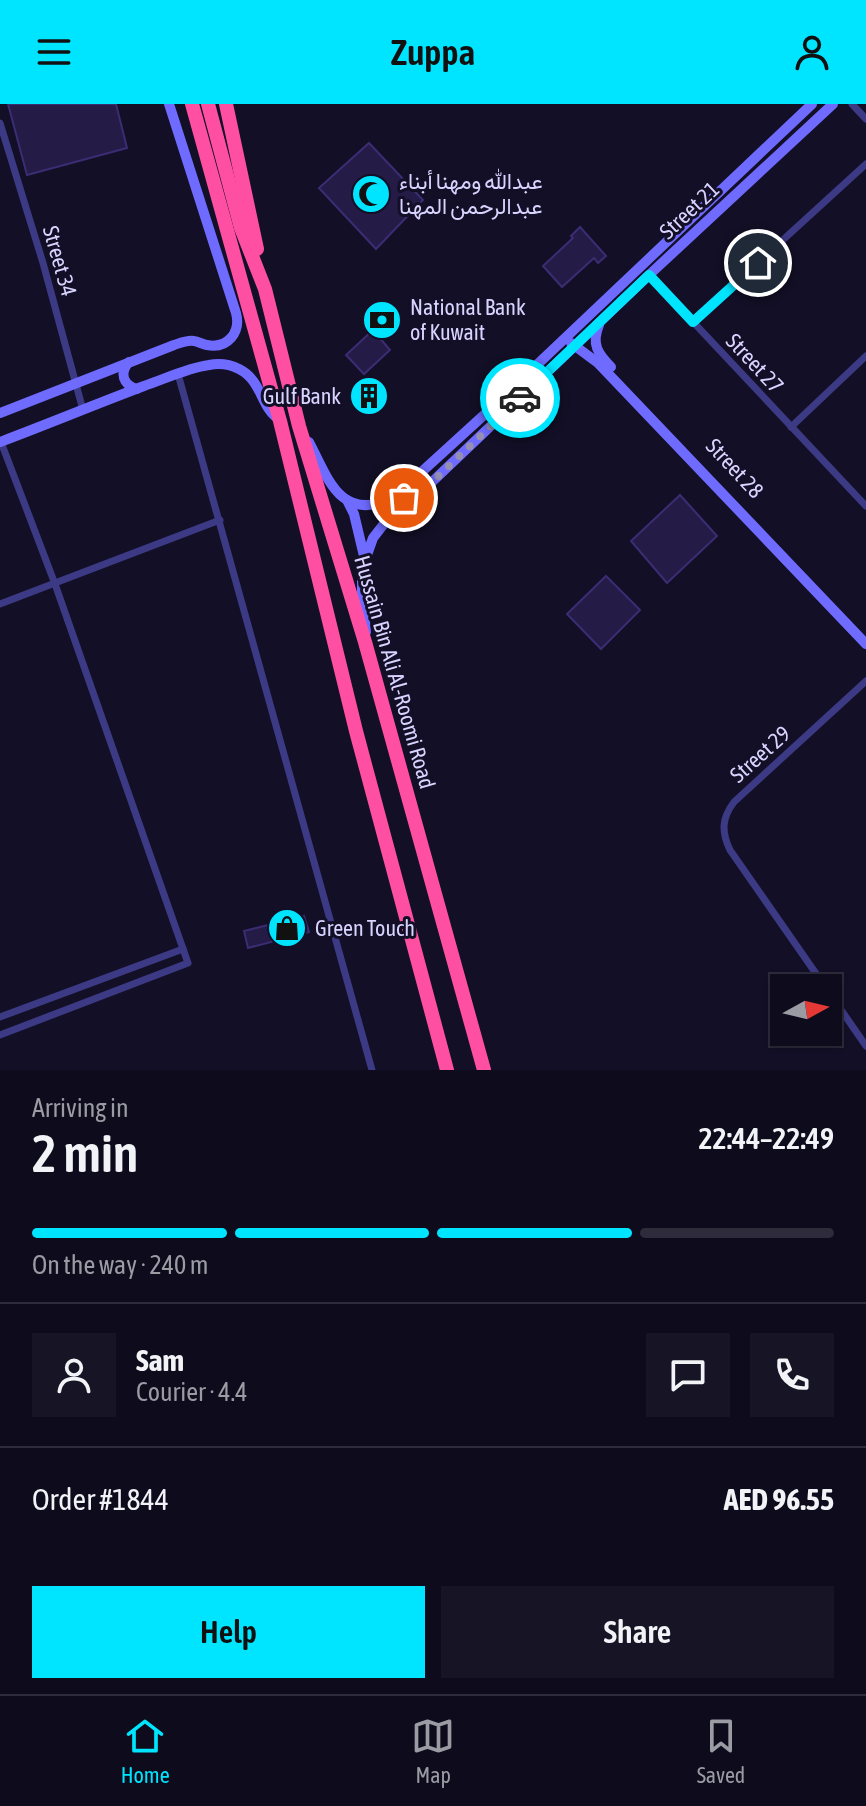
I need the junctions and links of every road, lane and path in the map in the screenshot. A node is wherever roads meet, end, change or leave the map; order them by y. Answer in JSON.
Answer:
{"nodes":[{"id":1,"x":169,"y":104,"type":"edge"},
{"id":2,"x":189,"y":104,"type":"edge"},
{"id":3,"x":208,"y":104,"type":"edge"},
{"id":4,"x":226,"y":104,"type":"edge"},
{"id":5,"x":812,"y":104,"type":"edge"},
{"id":6,"x":833,"y":104,"type":"edge"},
{"id":7,"x":852,"y":104,"type":"edge"},
{"id":8,"x":866,"y":119,"type":"edge"},
{"id":9,"x":0,"y":123,"type":"edge"},
{"id":10,"x":866,"y":164,"type":"edge"},
{"id":11,"x":649,"y":275,"type":"junction"},
{"id":12,"x":265,"y":289,"type":"junction"},
{"id":13,"x":601,"y":320,"type":"junction"},
{"id":14,"x":693,"y":322,"type":"junction"},
{"id":15,"x":565,"y":338,"type":"junction"},
{"id":16,"x":202,"y":344,"type":"junction"},
{"id":17,"x":575,"y":346,"type":"junction"},
{"id":18,"x":866,"y":356,"type":"edge"},
{"id":19,"x":129,"y":362,"type":"junction"},
{"id":20,"x":197,"y":367,"type":"junction"},
{"id":21,"x":178,"y":374,"type":"junction"},
{"id":22,"x":75,"y":383,"type":"junction"},
{"id":23,"x":137,"y":389,"type":"junction"},
{"id":24,"x":83,"y":410,"type":"junction"},
{"id":25,"x":0,"y":413,"type":"edge"},
{"id":26,"x":280,"y":421,"type":"junction"},
{"id":27,"x":299,"y":426,"type":"junction"},
{"id":28,"x":791,"y":427,"type":"junction"},
{"id":29,"x":0,"y":442,"type":"edge"},
{"id":30,"x":403,"y":490,"type":"junction"},
{"id":31,"x":412,"y":499,"type":"junction"},
{"id":32,"x":347,"y":500,"type":"junction"},
{"id":33,"x":866,"y":506,"type":"edge"},
{"id":34,"x":220,"y":520,"type":"junction"},
{"id":35,"x":364,"y":558,"type":"junction"},
{"id":36,"x":55,"y":584,"type":"junction"},
{"id":37,"x":0,"y":604,"type":"edge"},
{"id":38,"x":866,"y":635,"type":"edge"},
{"id":39,"x":365,"y":642,"type":"junction"},
{"id":40,"x":866,"y":644,"type":"edge"},
{"id":41,"x":866,"y":681,"type":"edge"},
{"id":42,"x":183,"y":949,"type":"junction"},
{"id":43,"x":816,"y":974,"type":"edge"},
{"id":44,"x":842,"y":1012,"type":"edge"},
{"id":45,"x":0,"y":1017,"type":"edge"},
{"id":46,"x":0,"y":1035,"type":"edge"},
{"id":47,"x":866,"y":1046,"type":"edge"},
{"id":48,"x":372,"y":1070,"type":"edge"},
{"id":49,"x":447,"y":1070,"type":"edge"},
{"id":50,"x":484,"y":1070,"type":"edge"}],
"edges":[{"from":1,"to":16,"type":"street"},
{"from":2,"to":26,"type":"highway"},
{"from":3,"to":12,"type":"highway","name":"Hussain Bin Ali Al-Roomi Road"},
{"from":4,"to":12,"type":"highway"},
{"from":5,"to":15,"type":"street","name":"Street 21"},
{"from":6,"to":11,"type":"street","name":"Street 21"},
{"from":7,"to":8,"type":"street"},
{"from":9,"to":22,"type":"street","name":"Street 34"},
{"from":10,"to":14,"type":"street"},
{"from":11,"to":13,"type":"street","name":"Street 21"},
{"from":11,"to":14,"type":"street","name":"Street 27"},
{"from":12,"to":27,"type":"highway","name":"Hussain Bin Ali Al-Roomi Road"},
{"from":13,"to":17,"type":"street","name":"Street 21"},
{"from":13,"to":38,"type":"street","name":"Street 28"},
{"from":14,"to":28,"type":"street","name":"Street 27"},
{"from":15,"to":17,"type":"street","name":"Street 28"},
{"from":15,"to":30,"type":"street","name":"Street 21"},
{"from":16,"to":19,"type":"street"},
{"from":16,"to":20,"type":"street"},
{"from":17,"to":31,"type":"street","name":"Street 21"},
{"from":17,"to":40,"type":"street","name":"Street 28"},
{"from":18,"to":28,"type":"street"},
{"from":19,"to":22,"type":"street"},
{"from":19,"to":23,"type":"street"},
{"from":20,"to":21,"type":"street"},
{"from":20,"to":26,"type":"street"},
{"from":21,"to":23,"type":"street"},
{"from":21,"to":34,"type":"street"},
{"from":22,"to":24,"type":"street","name":"Street 34"},
{"from":22,"to":25,"type":"street"},
{"from":23,"to":24,"type":"street"},
{"from":24,"to":29,"type":"street"},
{"from":26,"to":49,"type":"highway"},
{"from":27,"to":32,"type":"street"},
{"from":27,"to":39,"type":"highway","name":"Hussain Bin Ali Al-Roomi Road"},
{"from":28,"to":33,"type":"street","name":"Street 27"},
{"from":29,"to":36,"type":"street"},
{"from":30,"to":31,"type":"street"},
{"from":30,"to":32,"type":"street","name":"Street 21"},
{"from":31,"to":35,"type":"street","name":"Street 21"},
{"from":32,"to":35,"type":"street"},
{"from":34,"to":36,"type":"street"},
{"from":34,"to":48,"type":"street"},
{"from":35,"to":39,"type":"street","name":"Street 21"},
{"from":36,"to":37,"type":"street"},
{"from":36,"to":42,"type":"street"},
{"from":39,"to":50,"type":"highway","name":"Hussain Bin Ali Al-Roomi Road"},
{"from":41,"to":43,"type":"street","name":"Street 29"},
{"from":42,"to":45,"type":"street"},
{"from":42,"to":46,"type":"street"},
{"from":44,"to":47,"type":"street","name":"Street 29"}]}
